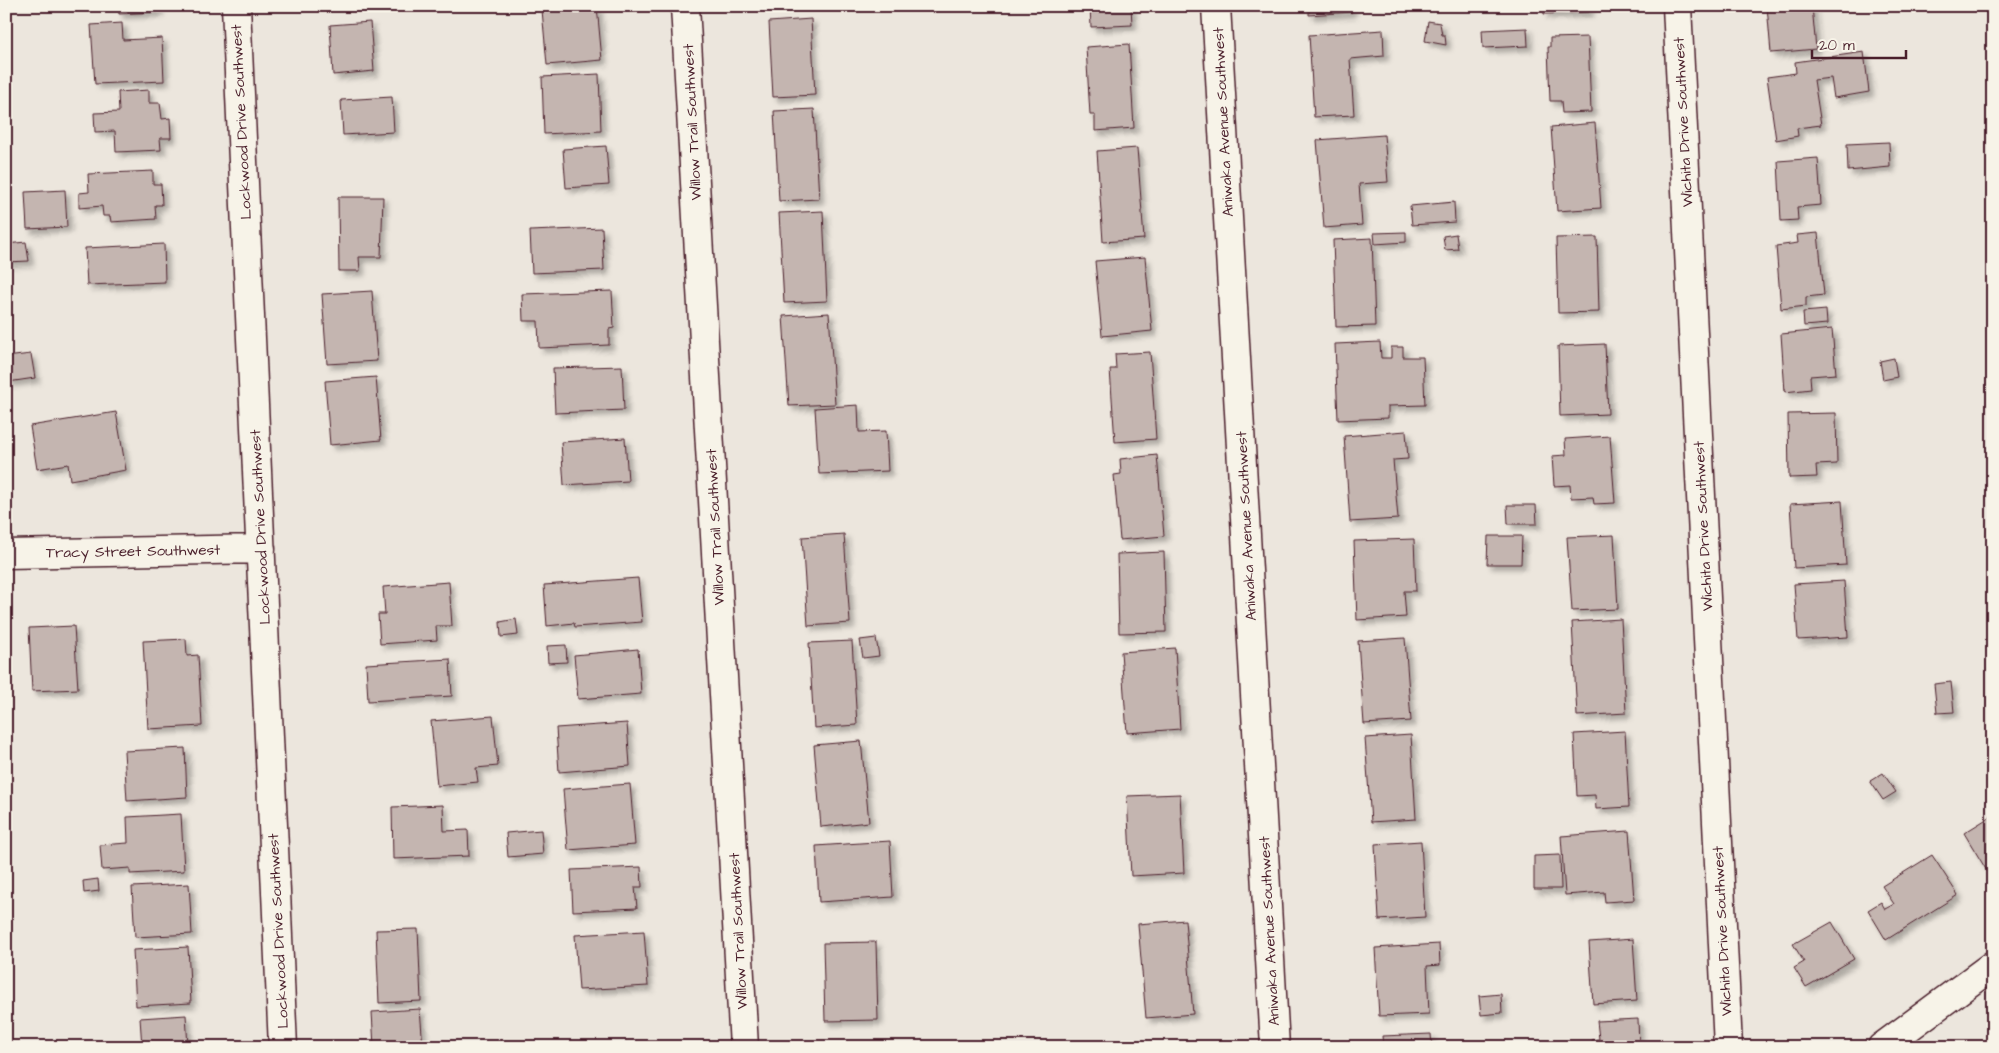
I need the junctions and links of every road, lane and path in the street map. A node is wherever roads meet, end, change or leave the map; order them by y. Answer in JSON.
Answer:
{"nodes":[{"id":1,"x":236,"y":6,"type":"edge"},
{"id":2,"x":685,"y":6,"type":"edge"},
{"id":3,"x":1216,"y":6,"type":"edge"},
{"id":4,"x":1677,"y":6,"type":"edge"},
{"id":5,"x":260,"y":549,"type":"junction"},
{"id":6,"x":6,"y":554,"type":"edge"},
{"id":7,"x":1993,"y":965,"type":"edge"},
{"id":8,"x":283,"y":1047,"type":"edge"},
{"id":9,"x":744,"y":1047,"type":"edge"},
{"id":10,"x":1275,"y":1047,"type":"edge"},
{"id":11,"x":1728,"y":1047,"type":"edge"},
{"id":12,"x":1882,"y":1047,"type":"edge"}],
"edges":[{"from":1,"to":5,"type":"street","name":"Lockwood Drive Southwest"},
{"from":2,"to":9,"type":"street","name":"Willow Trail Southwest"},
{"from":3,"to":10,"type":"street","name":"Aniwaka Avenue Southwest"},
{"from":4,"to":11,"type":"street","name":"Wichita Drive Southwest"},
{"from":5,"to":6,"type":"street","name":"Tracy Street Southwest"},
{"from":5,"to":8,"type":"street","name":"Lockwood Drive Southwest"},
{"from":7,"to":12,"type":"street"}]}
